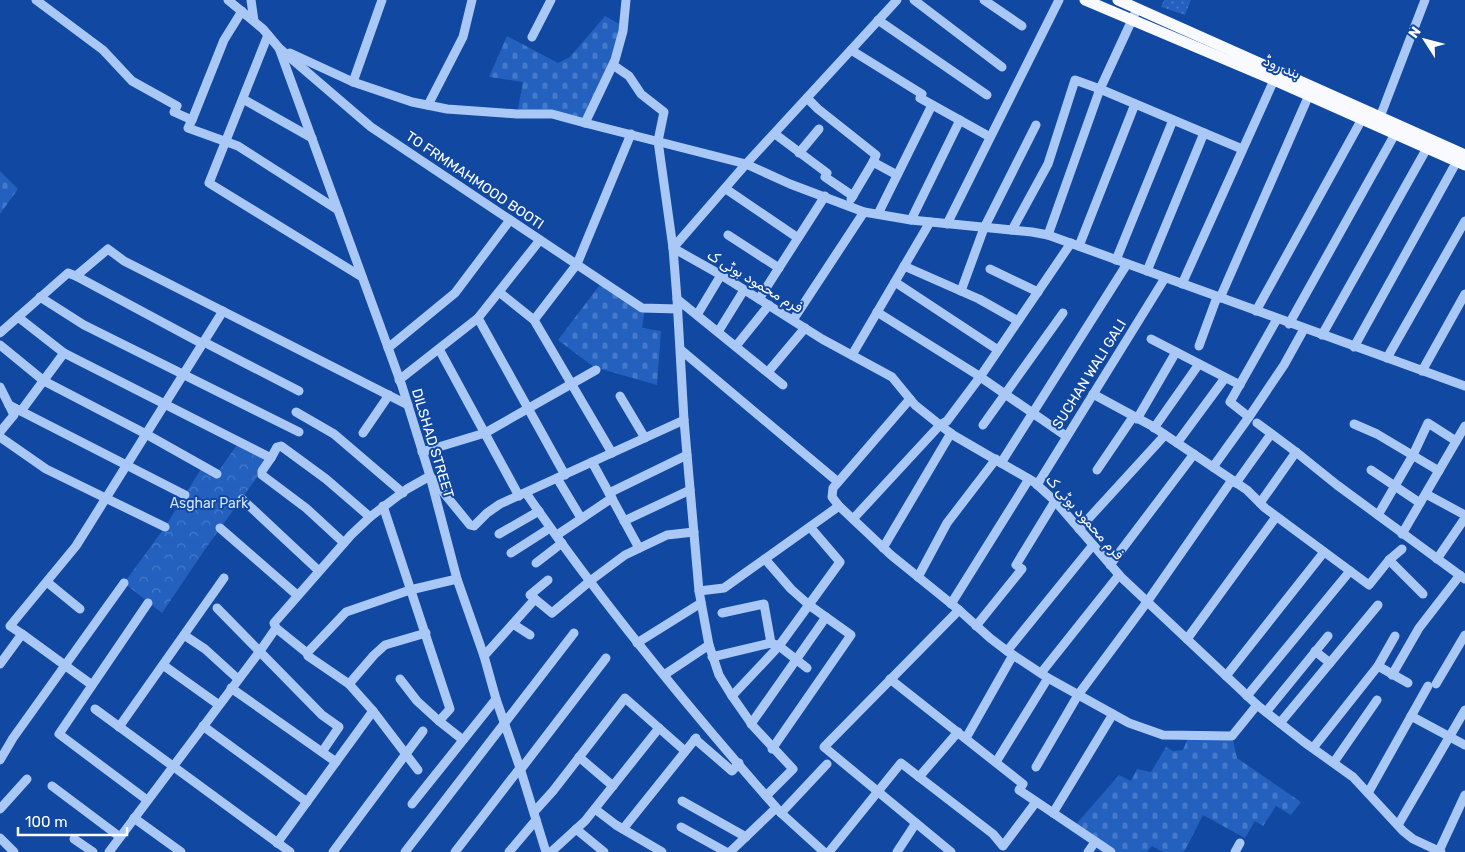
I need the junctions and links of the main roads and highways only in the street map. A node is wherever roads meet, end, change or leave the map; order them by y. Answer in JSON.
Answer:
{"nodes":[{"id":1,"x":1085,"y":0,"type":"edge"},
{"id":2,"x":1118,"y":0,"type":"edge"},
{"id":3,"x":1462,"y":160,"type":"edge"}],
"edges":[{"from":1,"to":3,"type":"main road","name":"بند روڈ"},
{"from":2,"to":3,"type":"main road","name":"بند روڈ"}]}
